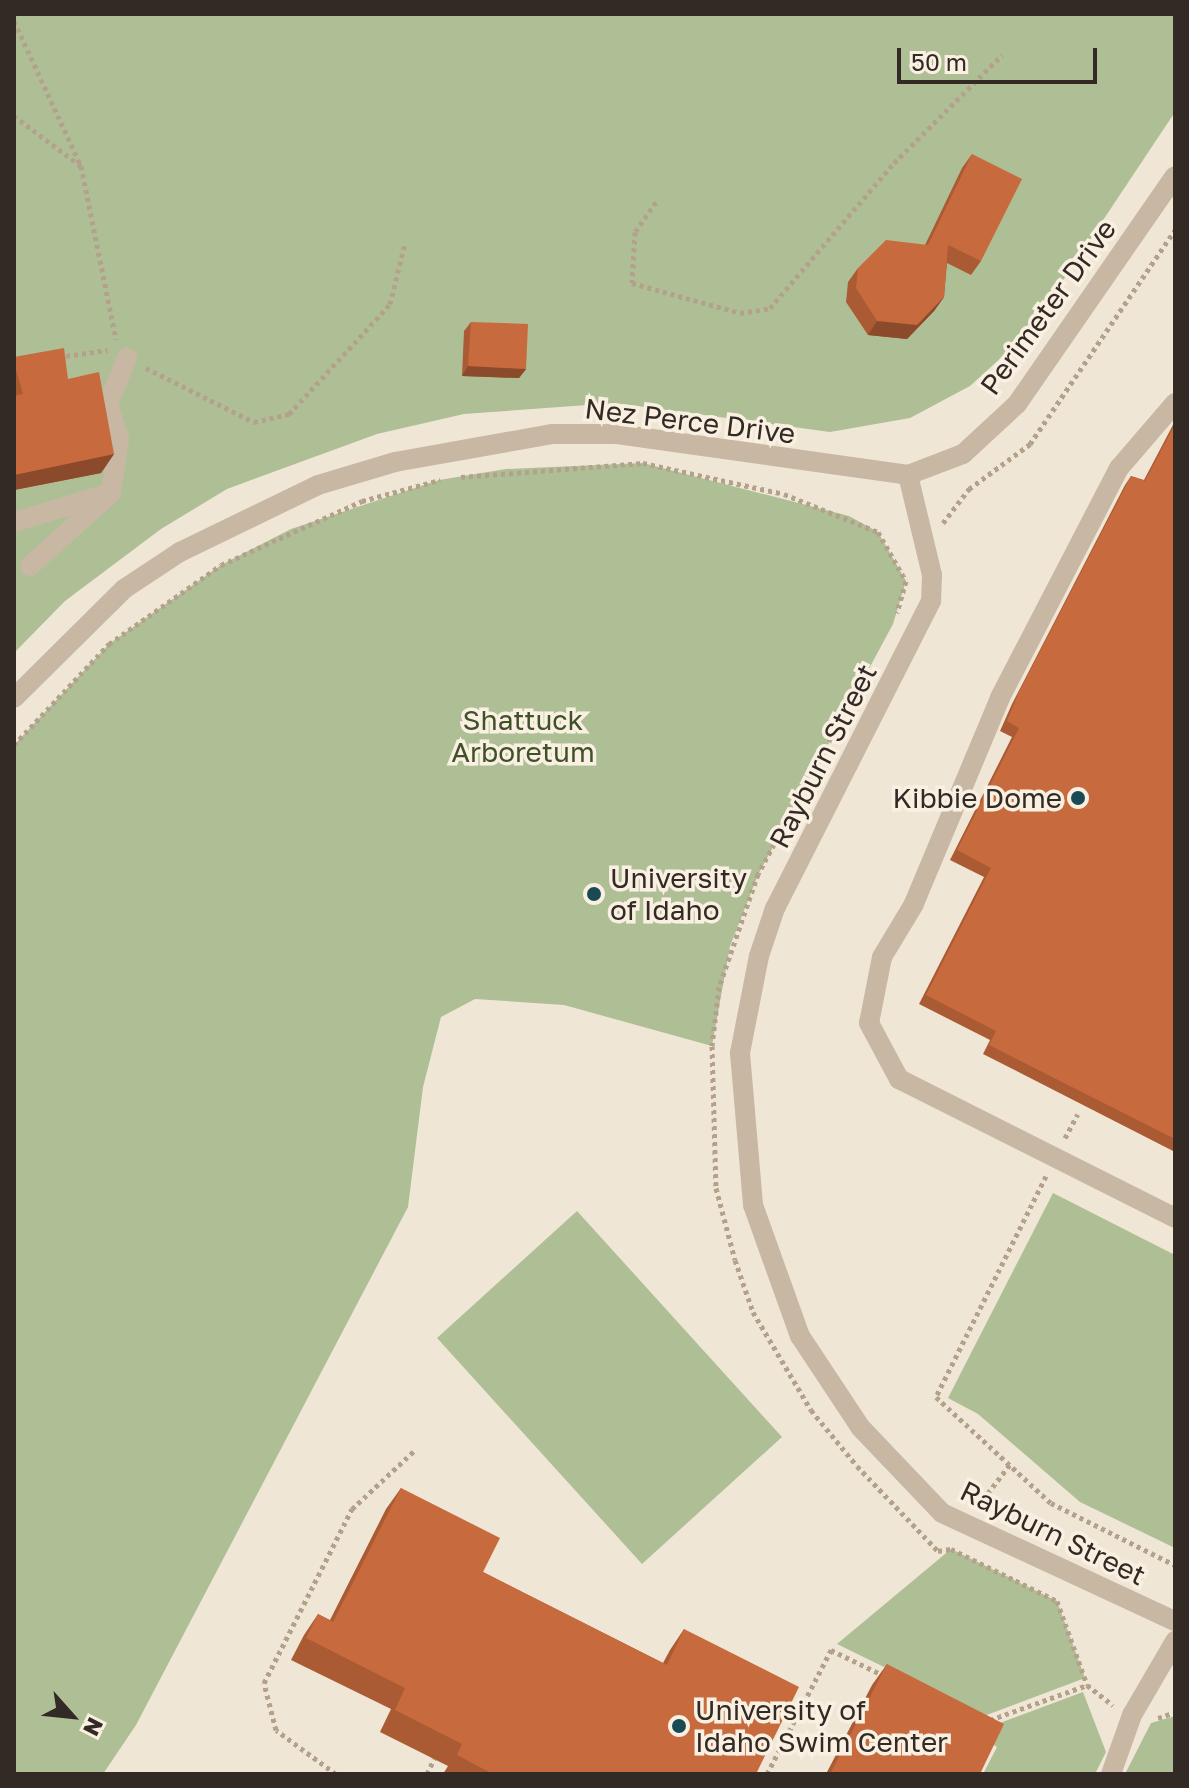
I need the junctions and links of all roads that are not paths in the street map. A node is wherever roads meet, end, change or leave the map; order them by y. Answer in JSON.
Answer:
{"nodes":[{"id":1,"x":1175,"y":176,"type":"edge"},
{"id":2,"x":127,"y":358,"type":"road end"},
{"id":3,"x":1175,"y":403,"type":"edge"},
{"id":4,"x":908,"y":475,"type":"junction"},
{"id":5,"x":111,"y":493,"type":"junction"},
{"id":6,"x":14,"y":522,"type":"edge"},
{"id":7,"x":30,"y":566,"type":"dead end"},
{"id":8,"x":14,"y":698,"type":"edge"},
{"id":9,"x":1175,"y":1218,"type":"edge"},
{"id":10,"x":1175,"y":1621,"type":"edge"},
{"id":11,"x":1175,"y":1641,"type":"edge"},
{"id":12,"x":1111,"y":1774,"type":"edge"}],
"edges":[{"from":1,"to":4,"type":"street","name":"Perimeter Drive"},
{"from":2,"to":5,"type":"street"},
{"from":3,"to":9,"type":"street"},
{"from":4,"to":8,"type":"street","name":"Nez Perce Drive"},
{"from":4,"to":10,"type":"street","name":"Rayburn Street"},
{"from":5,"to":6,"type":"street"},
{"from":5,"to":7,"type":"street"},
{"from":11,"to":12,"type":"street"}]}
